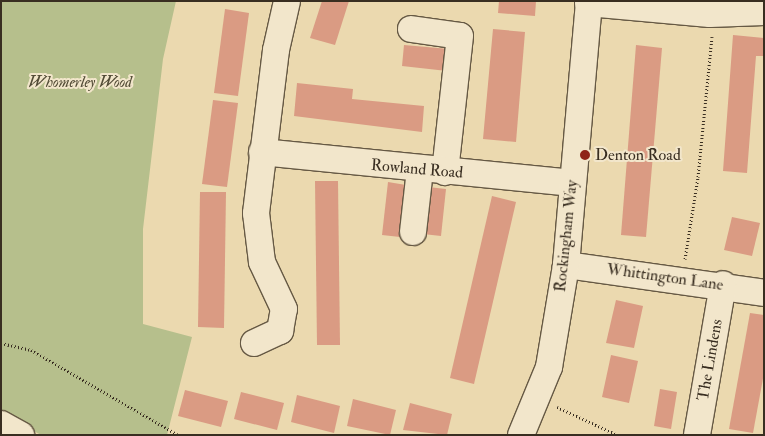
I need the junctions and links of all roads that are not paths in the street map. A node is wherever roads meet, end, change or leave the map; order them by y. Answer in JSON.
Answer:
{"nodes":[{"id":1,"x":287,"y":1,"type":"edge"},
{"id":2,"x":589,"y":2,"type":"edge"},
{"id":3,"x":764,"y":12,"type":"edge"},
{"id":4,"x":411,"y":29,"type":"dead end"},
{"id":5,"x":262,"y":152,"type":"junction"},
{"id":6,"x":433,"y":171,"type":"junction"},
{"id":7,"x":572,"y":183,"type":"junction"},
{"id":8,"x":413,"y":232,"type":"dead end"},
{"id":9,"x":566,"y":264,"type":"junction"},
{"id":10,"x":723,"y":284,"type":"junction"},
{"id":11,"x":764,"y":293,"type":"edge"},
{"id":12,"x":254,"y":343,"type":"dead end"},
{"id":13,"x":1,"y":424,"type":"edge"},
{"id":14,"x":21,"y":435,"type":"edge"},
{"id":15,"x":521,"y":435,"type":"edge"},
{"id":16,"x":697,"y":435,"type":"edge"}],
"edges":[{"from":1,"to":5,"type":"street"},
{"from":2,"to":3,"type":"street"},
{"from":2,"to":7,"type":"street","name":"Rockingham Way"},
{"from":4,"to":6,"type":"street"},
{"from":5,"to":6,"type":"street","name":"Rowland Road"},
{"from":5,"to":12,"type":"street"},
{"from":6,"to":7,"type":"street","name":"Rowland Road"},
{"from":6,"to":8,"type":"street"},
{"from":7,"to":9,"type":"street","name":"Rockingham Way"},
{"from":9,"to":10,"type":"street","name":"Whittington Lane"},
{"from":9,"to":15,"type":"street","name":"Rockingham Way"},
{"from":10,"to":11,"type":"street","name":"Whittington Lane"},
{"from":10,"to":16,"type":"street","name":"The Lindens"},
{"from":13,"to":14,"type":"street"}]}
